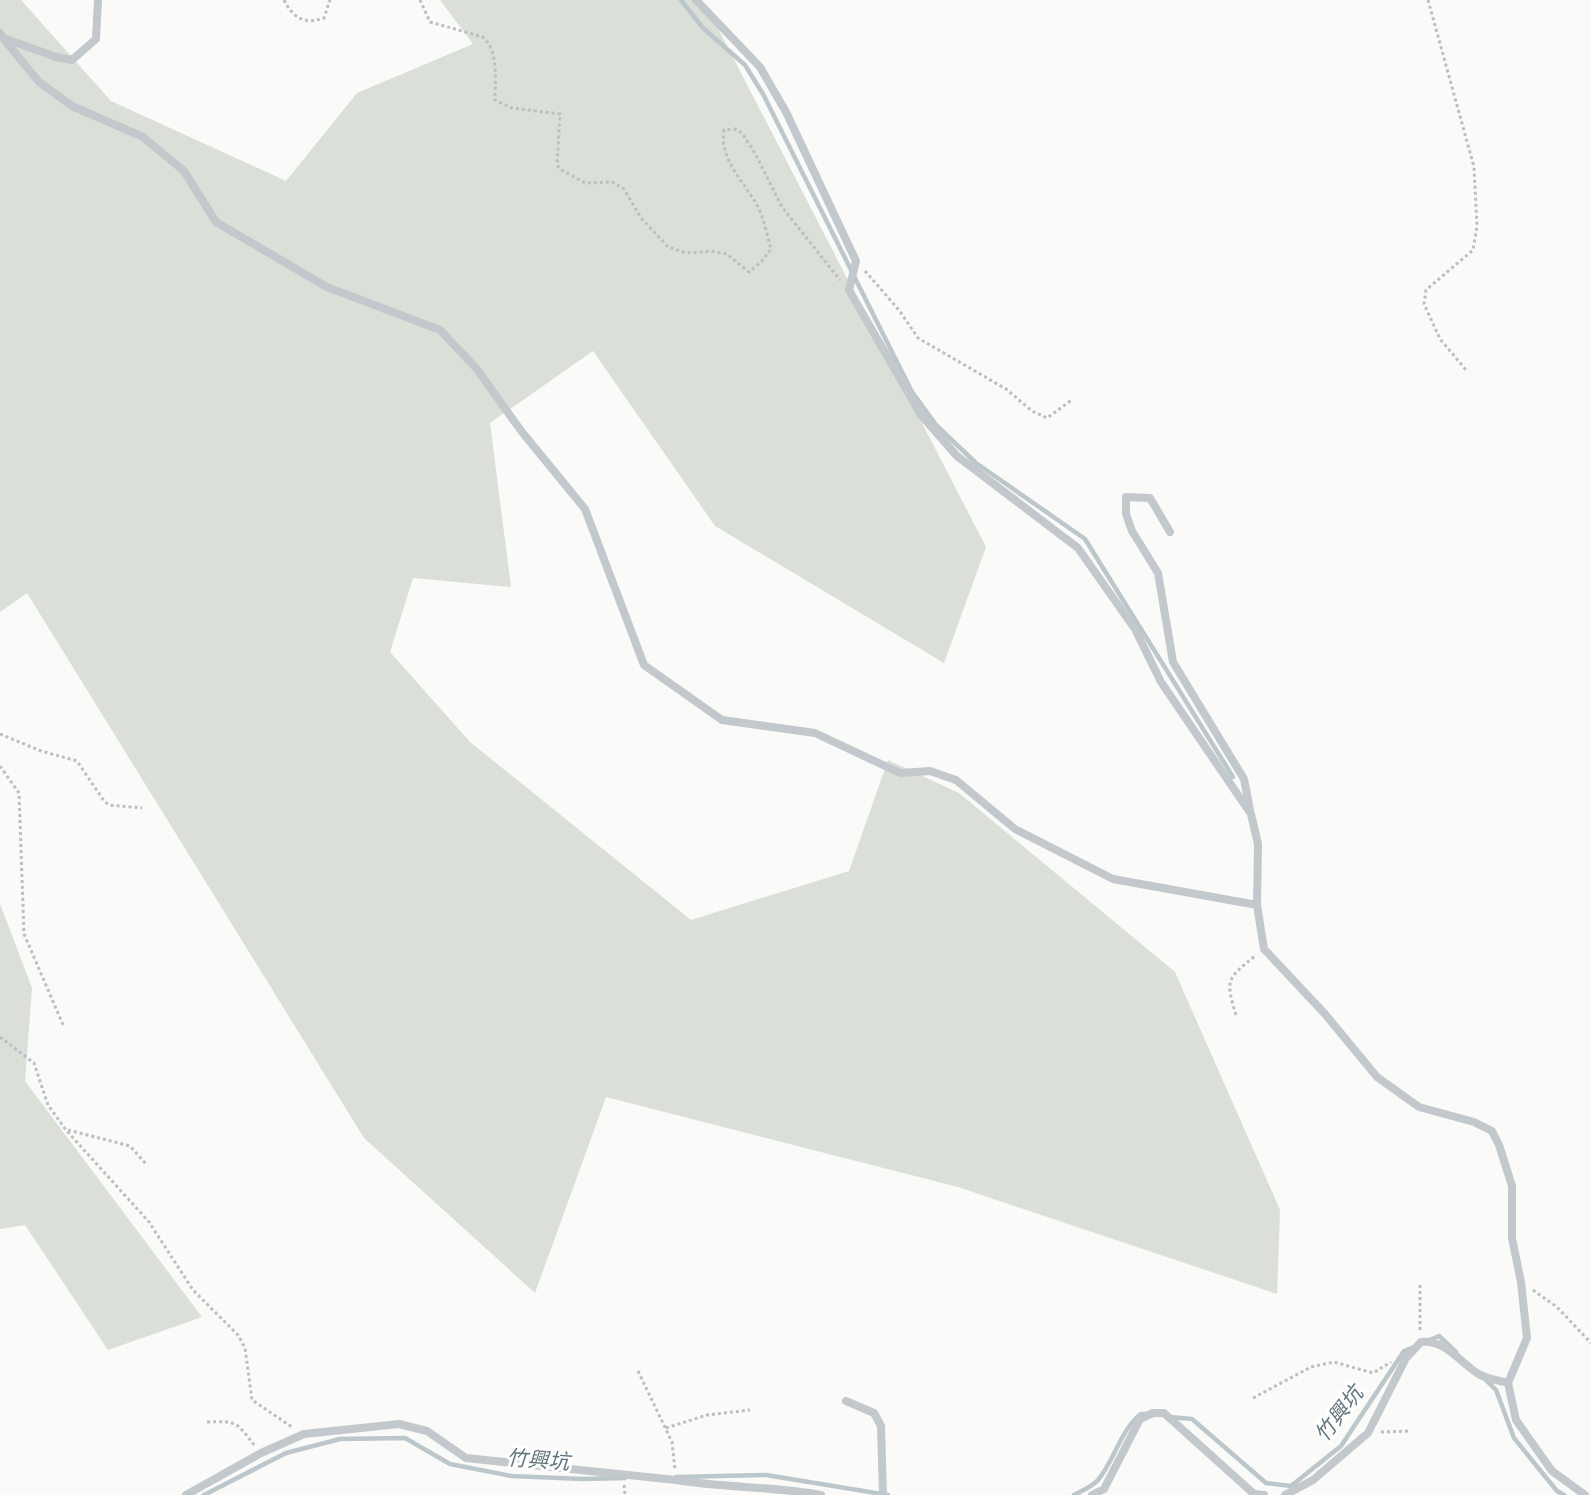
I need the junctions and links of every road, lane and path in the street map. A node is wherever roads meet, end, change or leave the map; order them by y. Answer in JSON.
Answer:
{"nodes":[{"id":1,"x":98,"y":0,"type":"edge"},
{"id":2,"x":284,"y":0,"type":"edge"},
{"id":3,"x":330,"y":0,"type":"edge"},
{"id":4,"x":420,"y":0,"type":"edge"},
{"id":5,"x":696,"y":0,"type":"edge"},
{"id":6,"x":1428,"y":0,"type":"edge"},
{"id":7,"x":1,"y":35,"type":"edge"},
{"id":8,"x":856,"y":261,"type":"junction"},
{"id":9,"x":849,"y":290,"type":"junction"},
{"id":10,"x":1466,"y":370,"type":"dead end"},
{"id":11,"x":1073,"y":399,"type":"dead end"},
{"id":12,"x":1170,"y":532,"type":"dead end"},
{"id":13,"x":0,"y":734,"type":"edge"},
{"id":14,"x":0,"y":766,"type":"edge"},
{"id":15,"x":142,"y":808,"type":"dead end"},
{"id":16,"x":1251,"y":814,"type":"junction"},
{"id":17,"x":1257,"y":905,"type":"junction"},
{"id":18,"x":1263,"y":949,"type":"junction"},
{"id":19,"x":1236,"y":1015,"type":"dead end"},
{"id":20,"x":64,"y":1027,"type":"dead end"},
{"id":21,"x":0,"y":1037,"type":"edge"},
{"id":22,"x":66,"y":1130,"type":"junction"},
{"id":23,"x":147,"y":1164,"type":"dead end"},
{"id":24,"x":1521,"y":1282,"type":"junction"},
{"id":25,"x":1420,"y":1285,"type":"dead end"},
{"id":26,"x":1421,"y":1342,"type":"junction"},
{"id":27,"x":1591,"y":1343,"type":"edge"},
{"id":28,"x":1412,"y":1351,"type":"junction"},
{"id":29,"x":638,"y":1371,"type":"dead end"},
{"id":30,"x":1508,"y":1383,"type":"junction"},
{"id":31,"x":1253,"y":1398,"type":"dead end"},
{"id":32,"x":846,"y":1401,"type":"dead end"},
{"id":33,"x":750,"y":1410,"type":"dead end"},
{"id":34,"x":207,"y":1422,"type":"dead end"},
{"id":35,"x":666,"y":1428,"type":"junction"},
{"id":36,"x":1410,"y":1431,"type":"dead end"},
{"id":37,"x":1368,"y":1433,"type":"junction"},
{"id":38,"x":304,"y":1434,"type":"junction"},
{"id":39,"x":261,"y":1454,"type":"junction"},
{"id":40,"x":676,"y":1480,"type":"junction"},
{"id":41,"x":186,"y":1495,"type":"edge"},
{"id":42,"x":821,"y":1495,"type":"edge"},
{"id":43,"x":883,"y":1495,"type":"edge"},
{"id":44,"x":1092,"y":1495,"type":"edge"},
{"id":45,"x":1264,"y":1495,"type":"edge"},
{"id":46,"x":1285,"y":1495,"type":"edge"},
{"id":47,"x":1585,"y":1495,"type":"edge"}],
"edges":[{"from":1,"to":7,"type":"lane"},
{"from":2,"to":3,"type":"path"},
{"from":4,"to":9,"type":"path"},
{"from":5,"to":8,"type":"lane"},
{"from":6,"to":10,"type":"path"},
{"from":7,"to":17,"type":"lane"},
{"from":8,"to":9,"type":"lane"},
{"from":8,"to":11,"type":"path"},
{"from":9,"to":16,"type":"lane"},
{"from":12,"to":16,"type":"lane"},
{"from":13,"to":15,"type":"path"},
{"from":14,"to":20,"type":"path"},
{"from":16,"to":17,"type":"lane"},
{"from":17,"to":18,"type":"lane"},
{"from":18,"to":19,"type":"path"},
{"from":18,"to":24,"type":"lane"},
{"from":21,"to":22,"type":"path"},
{"from":22,"to":23,"type":"path"},
{"from":22,"to":38,"type":"path"},
{"from":24,"to":27,"type":"path"},
{"from":24,"to":30,"type":"lane"},
{"from":25,"to":26,"type":"path"},
{"from":26,"to":28,"type":"lane"},
{"from":26,"to":30,"type":"lane"},
{"from":28,"to":31,"type":"path"},
{"from":28,"to":37,"type":"lane"},
{"from":29,"to":35,"type":"path"},
{"from":30,"to":47,"type":"lane"},
{"from":32,"to":43,"type":"lane"},
{"from":33,"to":35,"type":"path"},
{"from":34,"to":39,"type":"path"},
{"from":35,"to":40,"type":"path"},
{"from":36,"to":37,"type":"path"},
{"from":37,"to":46,"type":"lane"},
{"from":38,"to":39,"type":"lane"},
{"from":38,"to":40,"type":"lane"},
{"from":39,"to":41,"type":"lane"},
{"from":40,"to":42,"type":"lane"},
{"from":44,"to":45,"type":"lane"}]}
